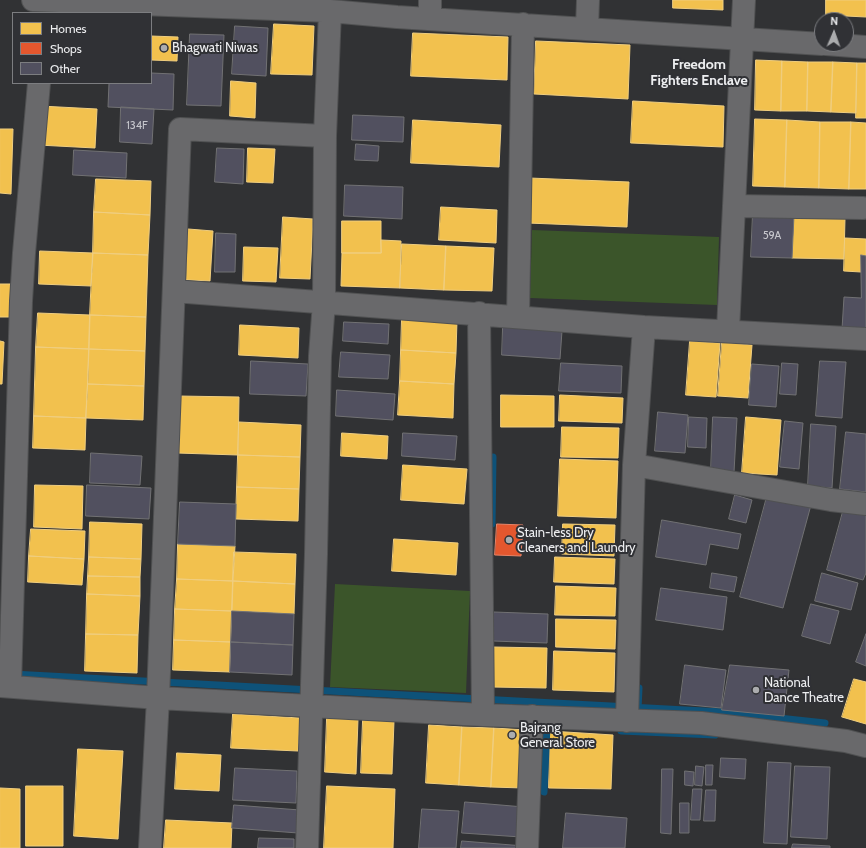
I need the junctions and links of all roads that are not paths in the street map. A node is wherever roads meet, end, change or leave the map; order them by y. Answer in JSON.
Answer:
{"nodes":[{"id":1,"x":588,"y":0,"type":"edge"},
{"id":2,"x":744,"y":0,"type":"edge"},
{"id":3,"x":41,"y":5,"type":"edge"},
{"id":4,"x":275,"y":5,"type":"edge"},
{"id":5,"x":430,"y":9,"type":"edge"},
{"id":6,"x":330,"y":11,"type":"junction"},
{"id":7,"x":523,"y":24,"type":"junction"},
{"id":8,"x":587,"y":29,"type":"junction"},
{"id":9,"x":742,"y":37,"type":"junction"},
{"id":10,"x":814,"y":43,"type":"edge"},
{"id":11,"x":854,"y":46,"type":"edge"},
{"id":12,"x":866,"y":47,"type":"edge"},
{"id":13,"x":39,"y":84,"type":"edge"},
{"id":14,"x":325,"y":136,"type":"junction"},
{"id":15,"x":734,"y":206,"type":"junction"},
{"id":16,"x":863,"y":208,"type":"dead end"},
{"id":17,"x":174,"y":291,"type":"junction"},
{"id":18,"x":324,"y":302,"type":"junction"},
{"id":19,"x":479,"y":313,"type":"junction"},
{"id":20,"x":518,"y":317,"type":"junction"},
{"id":21,"x":644,"y":327,"type":"junction"},
{"id":22,"x":728,"y":330,"type":"junction"},
{"id":23,"x":866,"y":339,"type":"edge"},
{"id":24,"x":634,"y":464,"type":"junction"},
{"id":25,"x":866,"y":504,"type":"edge"},
{"id":26,"x":5,"y":686,"type":"edge"},
{"id":27,"x":158,"y":698,"type":"junction"},
{"id":28,"x":312,"y":705,"type":"junction"},
{"id":29,"x":483,"y":715,"type":"junction"},
{"id":30,"x":532,"y":716,"type":"junction"},
{"id":31,"x":627,"y":721,"type":"junction"},
{"id":32,"x":866,"y":746,"type":"edge"},
{"id":33,"x":150,"y":848,"type":"edge"},
{"id":34,"x":307,"y":848,"type":"edge"},
{"id":35,"x":527,"y":848,"type":"edge"}],
"edges":[{"from":1,"to":8,"type":"street"},
{"from":2,"to":9,"type":"street"},
{"from":3,"to":4,"type":"street"},
{"from":4,"to":6,"type":"street"},
{"from":5,"to":6,"type":"street"},
{"from":5,"to":7,"type":"street"},
{"from":6,"to":14,"type":"street"},
{"from":7,"to":8,"type":"street"},
{"from":7,"to":20,"type":"street"},
{"from":8,"to":9,"type":"street"},
{"from":9,"to":10,"type":"street"},
{"from":9,"to":15,"type":"street"},
{"from":11,"to":12,"type":"street"},
{"from":13,"to":26,"type":"street"},
{"from":14,"to":17,"type":"street"},
{"from":14,"to":18,"type":"street"},
{"from":15,"to":16,"type":"street"},
{"from":15,"to":22,"type":"street"},
{"from":17,"to":18,"type":"street"},
{"from":17,"to":27,"type":"street"},
{"from":18,"to":19,"type":"street"},
{"from":18,"to":28,"type":"street"},
{"from":19,"to":20,"type":"street"},
{"from":19,"to":29,"type":"street"},
{"from":20,"to":21,"type":"street"},
{"from":21,"to":22,"type":"street"},
{"from":21,"to":24,"type":"street"},
{"from":22,"to":23,"type":"street"},
{"from":24,"to":25,"type":"street"},
{"from":24,"to":31,"type":"street"},
{"from":26,"to":27,"type":"street"},
{"from":27,"to":28,"type":"street"},
{"from":27,"to":33,"type":"street"},
{"from":28,"to":29,"type":"street"},
{"from":28,"to":34,"type":"street"},
{"from":29,"to":30,"type":"street"},
{"from":30,"to":31,"type":"street"},
{"from":30,"to":35,"type":"street"},
{"from":31,"to":32,"type":"street"}]}
